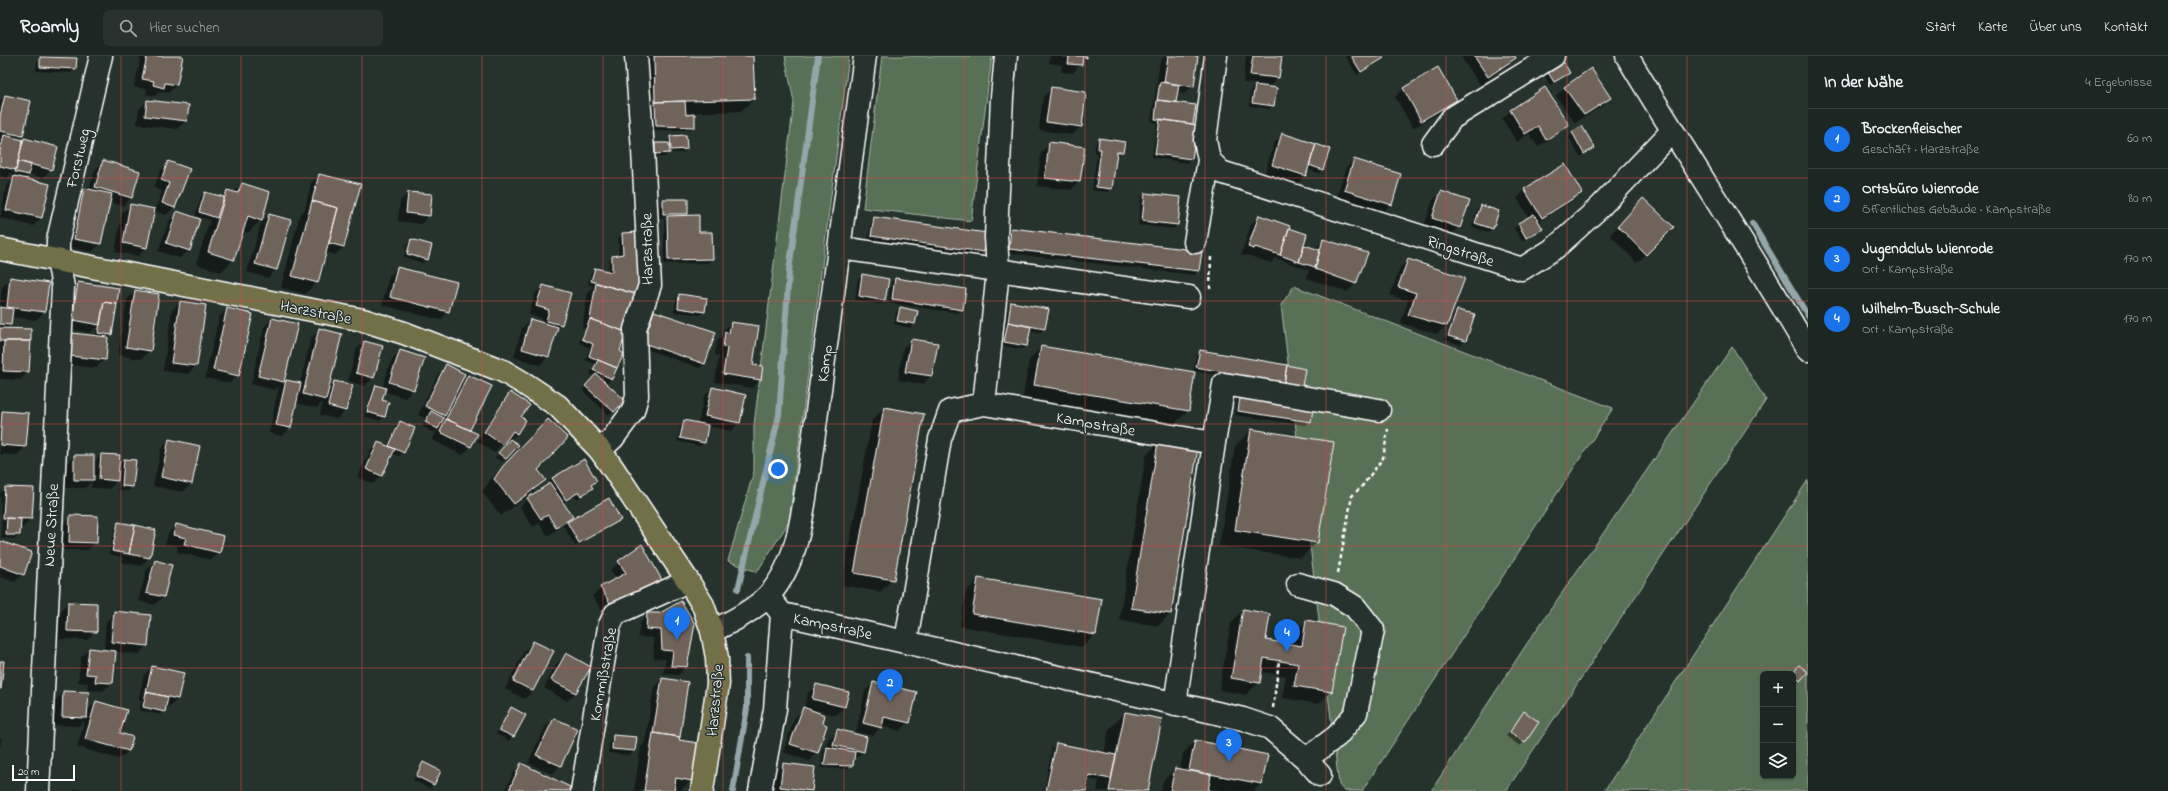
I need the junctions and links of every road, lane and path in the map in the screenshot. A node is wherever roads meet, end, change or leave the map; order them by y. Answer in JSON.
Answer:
{"nodes":[{"id":1,"x":101,"y":56,"type":"edge"},
{"id":2,"x":636,"y":56,"type":"edge"},
{"id":3,"x":865,"y":56,"type":"edge"},
{"id":4,"x":1006,"y":56,"type":"edge"},
{"id":5,"x":1216,"y":56,"type":"edge"},
{"id":6,"x":1553,"y":56,"type":"edge"},
{"id":7,"x":1627,"y":56,"type":"edge"},
{"id":8,"x":1672,"y":131,"type":"junction"},
{"id":9,"x":1433,"y":144,"type":"dead end"},
{"id":10,"x":1210,"y":160,"type":"junction"},
{"id":11,"x":1195,"y":242,"type":"joint"},
{"id":12,"x":840,"y":248,"type":"junction"},
{"id":13,"x":0,"y":249,"type":"edge"},
{"id":14,"x":58,"y":260,"type":"junction"},
{"id":15,"x":998,"y":271,"type":"junction"},
{"id":16,"x":1189,"y":297,"type":"joint"},
{"id":17,"x":1808,"y":350,"type":"edge"},
{"id":18,"x":984,"y":404,"type":"junction"},
{"id":19,"x":1380,"y":410,"type":"joint"},
{"id":20,"x":1214,"y":443,"type":"junction"},
{"id":21,"x":600,"y":450,"type":"junction"},
{"id":22,"x":688,"y":581,"type":"junction"},
{"id":23,"x":1298,"y":584,"type":"dead end"},
{"id":24,"x":1334,"y":594,"type":"junction"},
{"id":25,"x":768,"y":596,"type":"junction"},
{"id":26,"x":782,"y":614,"type":"junction"},
{"id":27,"x":712,"y":631,"type":"junction"},
{"id":28,"x":906,"y":641,"type":"junction"},
{"id":29,"x":1279,"y":661,"type":"dead end"},
{"id":30,"x":1175,"y":704,"type":"junction"},
{"id":31,"x":1272,"y":713,"type":"dead end"},
{"id":32,"x":38,"y":791,"type":"edge"},
{"id":33,"x":582,"y":791,"type":"edge"},
{"id":34,"x":702,"y":791,"type":"edge"},
{"id":35,"x":760,"y":791,"type":"edge"}],
"edges":[{"from":1,"to":14,"type":"street","name":"Forstweg"},
{"from":2,"to":21,"type":"street","name":"Harzstraße"},
{"from":3,"to":12,"type":"street","name":"Kamp"},
{"from":4,"to":15,"type":"street"},
{"from":5,"to":10,"type":"street"},
{"from":6,"to":9,"type":"street"},
{"from":7,"to":8,"type":"street"},
{"from":8,"to":10,"type":"street","name":"Ringstraße"},
{"from":8,"to":17,"type":"street"},
{"from":10,"to":11,"type":"street"},
{"from":11,"to":16,"type":"path"},
{"from":12,"to":15,"type":"street"},
{"from":12,"to":25,"type":"street","name":"Kamp"},
{"from":13,"to":14,"type":"main road","name":"Harzstraße"},
{"from":14,"to":21,"type":"main road","name":"Harzstraße"},
{"from":14,"to":32,"type":"street","name":"Neue Straße"},
{"from":15,"to":16,"type":"street"},
{"from":15,"to":18,"type":"street"},
{"from":18,"to":20,"type":"street","name":"Kampstraße"},
{"from":18,"to":28,"type":"street","name":"Kampstraße"},
{"from":19,"to":20,"type":"street"},
{"from":19,"to":24,"type":"path"},
{"from":20,"to":30,"type":"street"},
{"from":21,"to":22,"type":"main road","name":"Harzstraße"},
{"from":22,"to":27,"type":"main road","name":"Harzstraße"},
{"from":22,"to":33,"type":"street","name":"Kommißstraße"},
{"from":23,"to":24,"type":"street"},
{"from":24,"to":30,"type":"street","name":"Kampstraße"},
{"from":25,"to":26,"type":"street","name":"Kampstraße"},
{"from":25,"to":27,"type":"street","name":"Kamp"},
{"from":26,"to":28,"type":"street","name":"Kampstraße"},
{"from":26,"to":35,"type":"street"},
{"from":27,"to":34,"type":"main road","name":"Harzstraße"},
{"from":28,"to":30,"type":"street","name":"Kampstraße"},
{"from":29,"to":31,"type":"path"}]}
